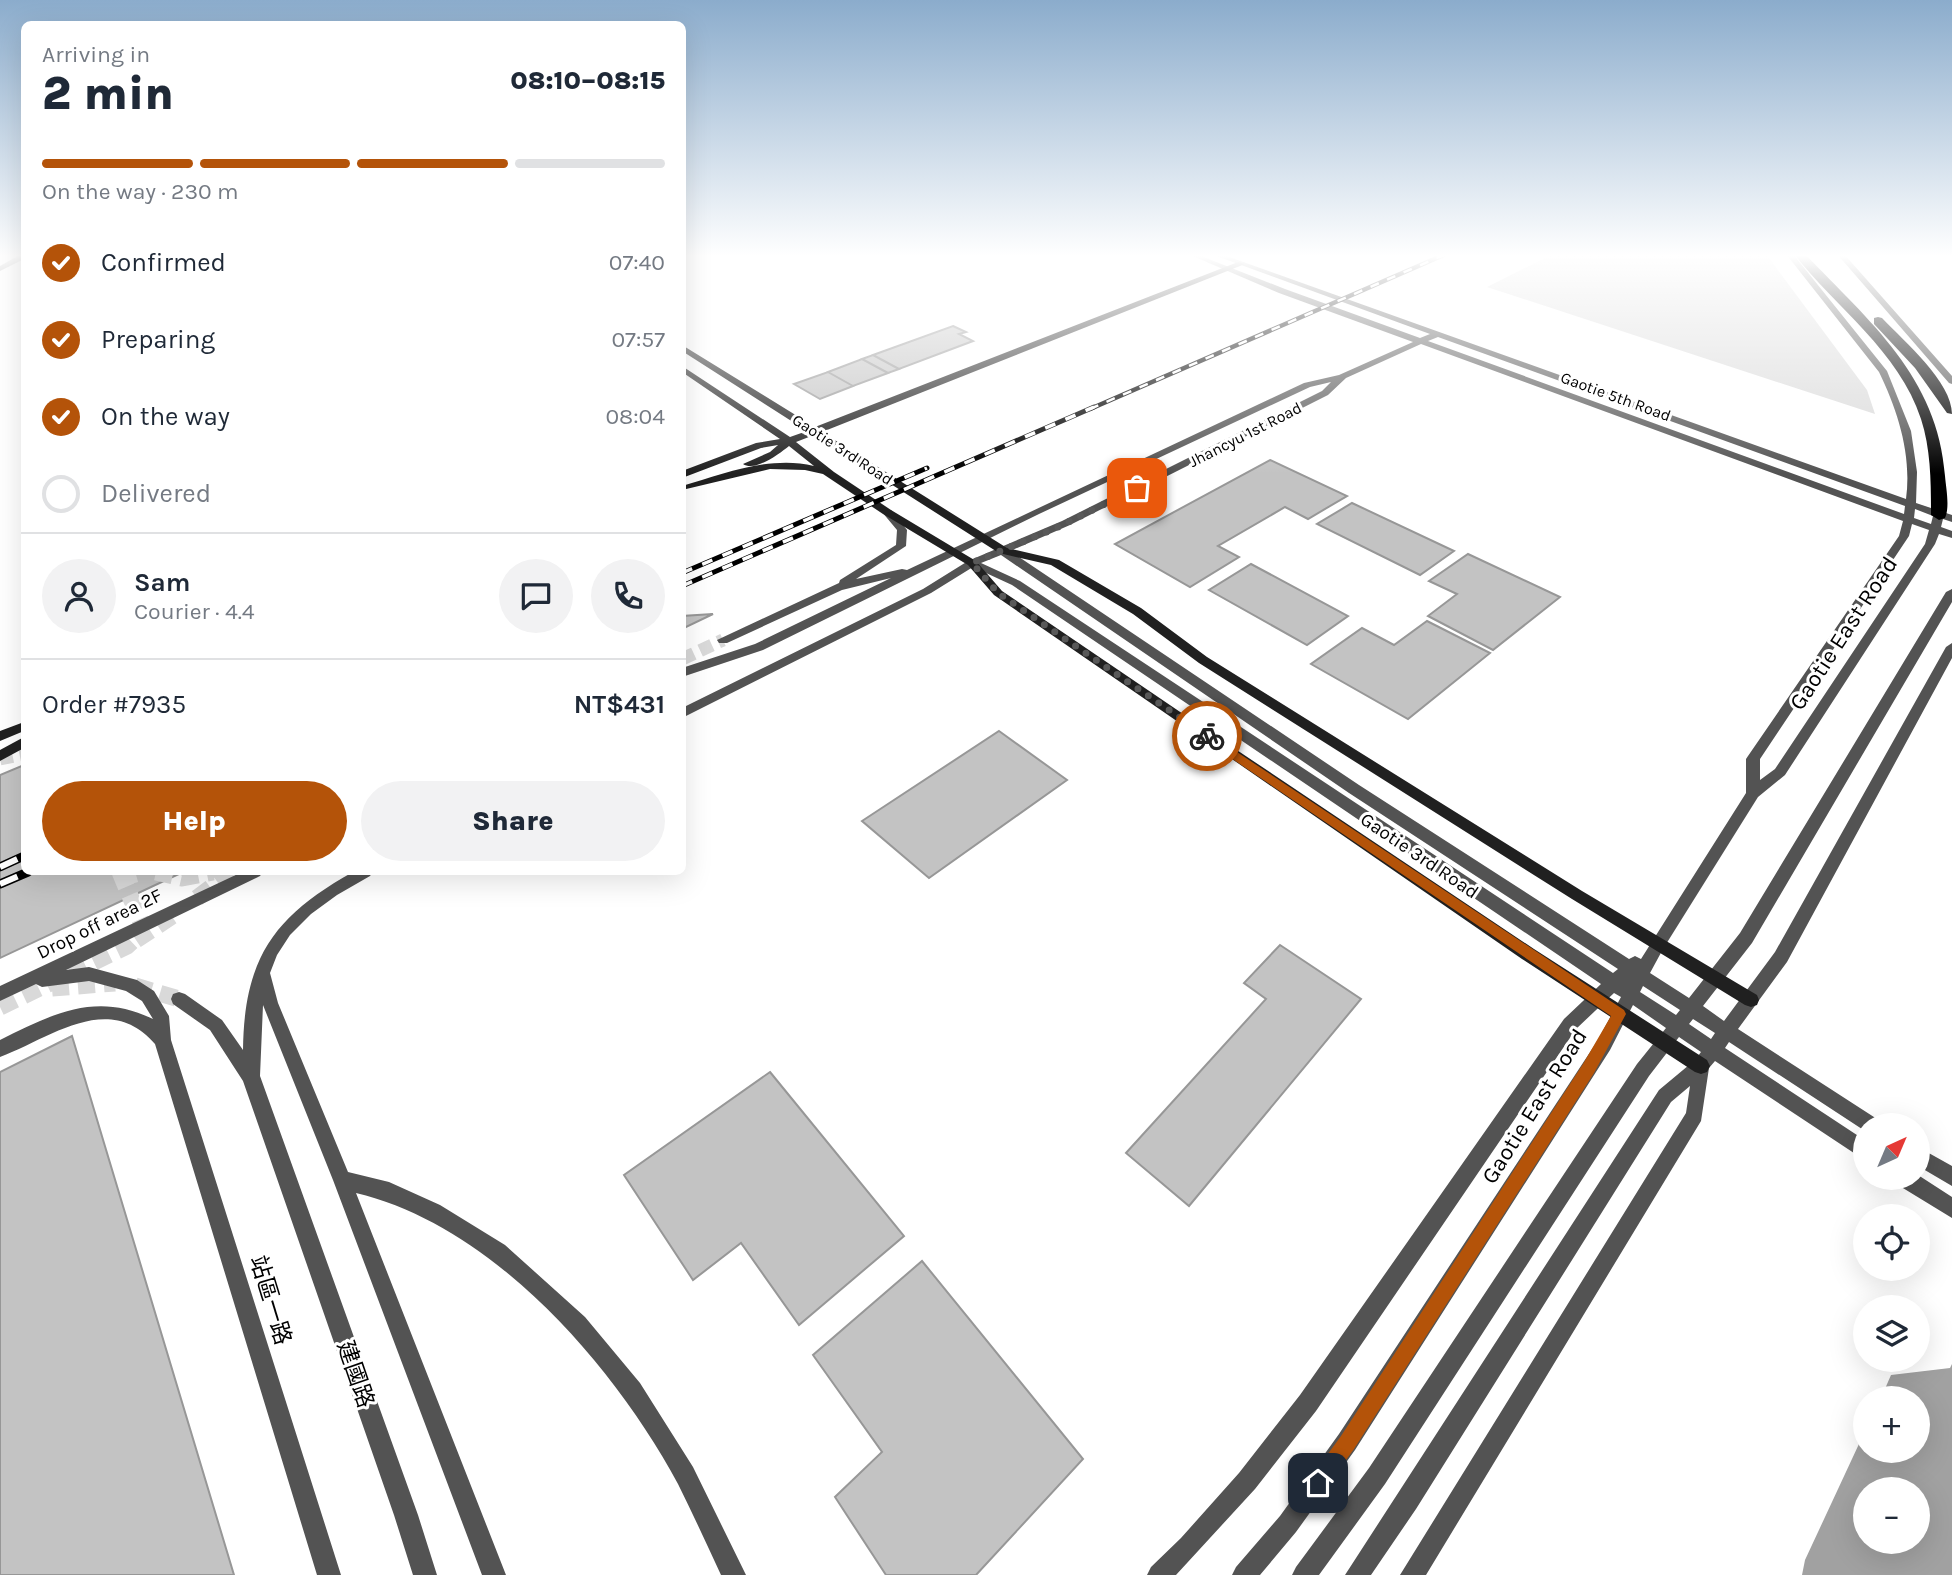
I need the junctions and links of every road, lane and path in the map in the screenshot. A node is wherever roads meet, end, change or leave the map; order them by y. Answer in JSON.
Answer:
{"nodes":[{"id":1,"x":1080,"y":328,"type":"edge"},
{"id":2,"x":1382,"y":328,"type":"edge"},
{"id":3,"x":1419,"y":328,"type":"edge"},
{"id":4,"x":1848,"y":328,"type":"edge"},
{"id":5,"x":1865,"y":328,"type":"edge"},
{"id":6,"x":1885,"y":328,"type":"edge"},
{"id":7,"x":1905,"y":328,"type":"edge"},
{"id":8,"x":1437,"y":334,"type":"junction"},
{"id":9,"x":1421,"y":342,"type":"junction"},
{"id":10,"x":686,"y":350,"type":"edge"},
{"id":11,"x":686,"y":371,"type":"edge"},
{"id":12,"x":1343,"y":376,"type":"junction"},
{"id":13,"x":1952,"y":381,"type":"edge"},
{"id":14,"x":1952,"y":410,"type":"edge"},
{"id":15,"x":814,"y":431,"type":"junction"},
{"id":16,"x":789,"y":441,"type":"junction"},
{"id":17,"x":686,"y":473,"type":"edge"},
{"id":18,"x":830,"y":474,"type":"junction"},
{"id":19,"x":686,"y":488,"type":"edge"},
{"id":20,"x":686,"y":488,"type":"edge"},
{"id":21,"x":1911,"y":505,"type":"junction"},
{"id":22,"x":887,"y":513,"type":"junction"},
{"id":23,"x":1946,"y":517,"type":"edge"},
{"id":24,"x":1909,"y":520,"type":"junction"},
{"id":25,"x":1936,"y":530,"type":"junction"},
{"id":26,"x":1952,"y":535,"type":"edge"},
{"id":27,"x":1003,"y":551,"type":"junction"},
{"id":28,"x":972,"y":563,"type":"junction"},
{"id":29,"x":838,"y":587,"type":"junction"},
{"id":30,"x":1952,"y":592,"type":"edge"},
{"id":31,"x":782,"y":612,"type":"junction"},
{"id":32,"x":723,"y":640,"type":"tunnel mouth"},
{"id":33,"x":824,"y":644,"type":"junction"},
{"id":34,"x":1952,"y":647,"type":"edge"},
{"id":35,"x":686,"y":672,"type":"edge"},
{"id":36,"x":686,"y":712,"type":"edge"},
{"id":37,"x":21,"y":727,"type":"edge"},
{"id":38,"x":0,"y":736,"type":"edge"},
{"id":39,"x":21,"y":744,"type":"edge"},
{"id":40,"x":0,"y":755,"type":"edge"},
{"id":41,"x":1753,"y":793,"type":"junction"},
{"id":42,"x":249,"y":875,"type":"edge"},
{"id":43,"x":359,"y":875,"type":"edge"},
{"id":44,"x":1657,"y":944,"type":"junction"},
{"id":45,"x":261,"y":971,"type":"junction"},
{"id":46,"x":1713,"y":977,"type":"junction"},
{"id":47,"x":0,"y":995,"type":"edge"},
{"id":48,"x":179,"y":999,"type":"tunnel mouth"},
{"id":49,"x":1596,"y":999,"type":"junction"},
{"id":50,"x":1751,"y":1000,"type":"junction"},
{"id":51,"x":1619,"y":1014,"type":"junction"},
{"id":52,"x":162,"y":1040,"type":"junction"},
{"id":53,"x":1664,"y":1042,"type":"junction"},
{"id":54,"x":0,"y":1049,"type":"edge"},
{"id":55,"x":1701,"y":1066,"type":"junction"},
{"id":56,"x":251,"y":1077,"type":"junction"},
{"id":57,"x":1853,"y":1113,"type":"edge"},
{"id":58,"x":1853,"y":1143,"type":"edge"},
{"id":59,"x":1930,"y":1163,"type":"edge"},
{"id":60,"x":1952,"y":1177,"type":"edge"},
{"id":61,"x":342,"y":1180,"type":"junction"},
{"id":62,"x":1924,"y":1190,"type":"edge"},
{"id":63,"x":1952,"y":1208,"type":"edge"},
{"id":64,"x":329,"y":1575,"type":"edge"},
{"id":65,"x":425,"y":1575,"type":"edge"},
{"id":66,"x":494,"y":1575,"type":"edge"},
{"id":67,"x":734,"y":1575,"type":"edge"},
{"id":68,"x":1159,"y":1575,"type":"edge"},
{"id":69,"x":1244,"y":1575,"type":"edge"},
{"id":70,"x":1304,"y":1575,"type":"edge"},
{"id":71,"x":1357,"y":1575,"type":"edge"},
{"id":72,"x":1412,"y":1575,"type":"edge"}],
"edges":[{"from":1,"to":15,"type":"street"},
{"from":2,"to":9,"type":"street","name":"Gaotie 5th Road"},
{"from":3,"to":8,"type":"street","name":"Gaotie 5th Road"},
{"from":4,"to":21,"type":"street"},
{"from":5,"to":23,"type":"highway"},
{"from":6,"to":14,"type":"highway"},
{"from":7,"to":13,"type":"street"},
{"from":8,"to":9,"type":"street","name":"Jhancyu 1st Road"},
{"from":8,"to":21,"type":"street","name":"Gaotie 5th Road"},
{"from":9,"to":12,"type":"street","name":"Jhancyu 1st Road"},
{"from":9,"to":24,"type":"street","name":"Gaotie 5th Road"},
{"from":10,"to":15,"type":"street","name":"Gaotie 3rd Road"},
{"from":11,"to":16,"type":"street","name":"Gaotie 3rd Road"},
{"from":12,"to":27,"type":"street","name":"Jhancyu 1st Road"},
{"from":12,"to":35,"type":"street"},
{"from":15,"to":16,"type":"street"},
{"from":15,"to":27,"type":"street","name":"Gaotie 3rd Road"},
{"from":16,"to":17,"type":"street"},
{"from":16,"to":18,"type":"street","name":"Gaotie 3rd Road"},
{"from":16,"to":19,"type":"street"},
{"from":18,"to":20,"type":"street"},
{"from":18,"to":22,"type":"street","name":"Gaotie 3rd Road"},
{"from":21,"to":23,"type":"street","name":"Gaotie 5th Road"},
{"from":21,"to":24,"type":"street"},
{"from":22,"to":28,"type":"street","name":"Gaotie 3rd Road"},
{"from":22,"to":29,"type":"street"},
{"from":23,"to":25,"type":"street","name":"Gaotie East Road"},
{"from":24,"to":25,"type":"street","name":"Gaotie 5th Road"},
{"from":24,"to":41,"type":"street"},
{"from":25,"to":26,"type":"street","name":"Gaotie 5th Road"},
{"from":25,"to":41,"type":"street","name":"Gaotie East Road"},
{"from":27,"to":28,"type":"street","name":"Jhancyu 1st Road"},
{"from":27,"to":44,"type":"street","name":"Gaotie 3rd Road"},
{"from":27,"to":57,"type":"street","name":"Gaotie 3rd Road"},
{"from":28,"to":29,"type":"street","name":"Jhancyu 1st Road"},
{"from":28,"to":33,"type":"street","name":"Jhancyu 1st Road"},
{"from":28,"to":49,"type":"street","name":"Gaotie 3rd Road"},
{"from":28,"to":58,"type":"street","name":"Gaotie 3rd Road"},
{"from":29,"to":31,"type":"street","name":"Jhancyu 1st Road"},
{"from":30,"to":46,"type":"street"},
{"from":31,"to":32,"type":"street","name":"Jhancyu 1st Road"},
{"from":31,"to":33,"type":"street"},
{"from":33,"to":36,"type":"street","name":"Jhancyu 1st Road"},
{"from":34,"to":50,"type":"street"},
{"from":37,"to":38,"type":"street"},
{"from":39,"to":40,"type":"street"},
{"from":41,"to":44,"type":"street","name":"Gaotie East Road"},
{"from":42,"to":47,"type":"street","name":"Drop off area 2F"},
{"from":43,"to":45,"type":"street"},
{"from":44,"to":46,"type":"street","name":"Gaotie 3rd Road"},
{"from":44,"to":49,"type":"street"},
{"from":44,"to":51,"type":"street","name":"Gaotie East Road"},
{"from":45,"to":56,"type":"street"},
{"from":45,"to":61,"type":"street"},
{"from":46,"to":50,"type":"street","name":"Gaotie 3rd Road"},
{"from":46,"to":53,"type":"street"},
{"from":47,"to":52,"type":"street","name":"站區一路"},
{"from":48,"to":56,"type":"street"},
{"from":49,"to":51,"type":"street","name":"Gaotie 3rd Road"},
{"from":49,"to":68,"type":"street"},
{"from":50,"to":55,"type":"street"},
{"from":51,"to":53,"type":"street","name":"Gaotie 3rd Road"},
{"from":51,"to":69,"type":"street","name":"Gaotie East Road"},
{"from":52,"to":54,"type":"street"},
{"from":52,"to":64,"type":"street","name":"站區一路"},
{"from":53,"to":55,"type":"street","name":"Gaotie 3rd Road"},
{"from":53,"to":70,"type":"street"},
{"from":55,"to":71,"type":"street"},
{"from":55,"to":72,"type":"street"},
{"from":56,"to":65,"type":"street","name":"建國路"},
{"from":59,"to":60,"type":"street"},
{"from":61,"to":66,"type":"street"},
{"from":61,"to":67,"type":"street"},
{"from":62,"to":63,"type":"street"}]}
